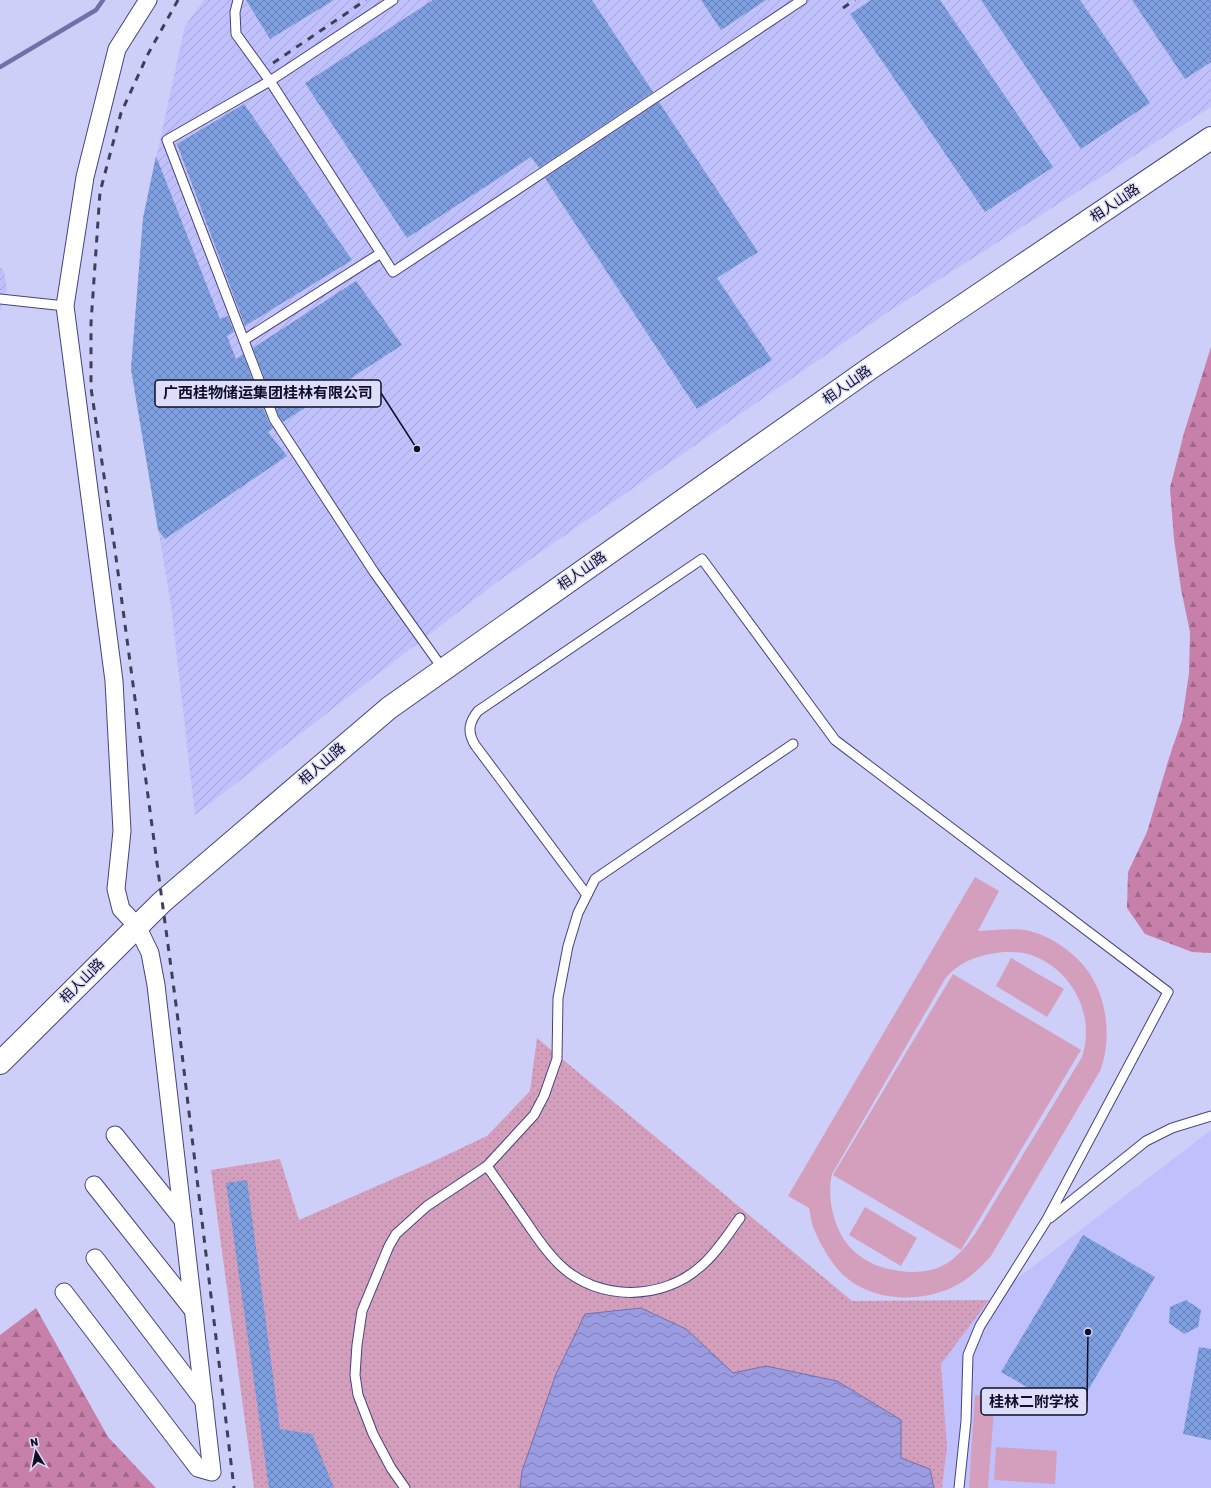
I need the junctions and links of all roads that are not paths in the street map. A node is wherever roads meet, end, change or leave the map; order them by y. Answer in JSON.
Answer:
{"nodes":[{"id":1,"x":148,"y":0,"type":"edge"},
{"id":2,"x":238,"y":0,"type":"edge"},
{"id":3,"x":393,"y":0,"type":"edge"},
{"id":4,"x":802,"y":0,"type":"edge"},
{"id":5,"x":270,"y":81,"type":"junction"},
{"id":6,"x":1211,"y":138,"type":"edge"},
{"id":7,"x":381,"y":253,"type":"junction"},
{"id":8,"x":0,"y":300,"type":"edge"},
{"id":9,"x":66,"y":306,"type":"junction"},
{"id":10,"x":244,"y":340,"type":"junction"},
{"id":11,"x":443,"y":669,"type":"junction"},
{"id":12,"x":793,"y":744,"type":"dead end"},
{"id":13,"x":587,"y":895,"type":"junction"},
{"id":14,"x":137,"y":926,"type":"junction"},
{"id":15,"x":0,"y":1063,"type":"edge"},
{"id":16,"x":1211,"y":1116,"type":"edge"},
{"id":17,"x":115,"y":1135,"type":"dead end"},
{"id":18,"x":487,"y":1166,"type":"junction"},
{"id":19,"x":94,"y":1185,"type":"dead end"},
{"id":20,"x":740,"y":1218,"type":"dead end"},
{"id":21,"x":183,"y":1220,"type":"junction"},
{"id":22,"x":1046,"y":1221,"type":"junction"},
{"id":23,"x":96,"y":1258,"type":"dead end"},
{"id":24,"x":64,"y":1292,"type":"dead end"},
{"id":25,"x":194,"y":1310,"type":"junction"},
{"id":26,"x":204,"y":1401,"type":"junction"},
{"id":27,"x":405,"y":1488,"type":"edge"},
{"id":28,"x":960,"y":1488,"type":"edge"}],
"edges":[{"from":1,"to":9,"type":"street"},
{"from":2,"to":5,"type":"lane"},
{"from":3,"to":5,"type":"lane"},
{"from":4,"to":7,"type":"lane"},
{"from":5,"to":7,"type":"lane"},
{"from":5,"to":10,"type":"lane"},
{"from":6,"to":11,"type":"street","name":"相人山路"},
{"from":7,"to":10,"type":"lane"},
{"from":8,"to":9,"type":"lane"},
{"from":9,"to":14,"type":"street"},
{"from":10,"to":11,"type":"lane"},
{"from":11,"to":14,"type":"street","name":"相人山路"},
{"from":12,"to":13,"type":"lane"},
{"from":13,"to":18,"type":"lane"},
{"from":13,"to":22,"type":"lane"},
{"from":14,"to":15,"type":"street","name":"相人山路"},
{"from":14,"to":21,"type":"street"},
{"from":16,"to":22,"type":"lane"},
{"from":17,"to":21,"type":"street"},
{"from":18,"to":20,"type":"lane"},
{"from":18,"to":27,"type":"lane"},
{"from":19,"to":25,"type":"street"},
{"from":21,"to":25,"type":"street"},
{"from":22,"to":28,"type":"lane"},
{"from":23,"to":26,"type":"street"},
{"from":24,"to":26,"type":"street"},
{"from":25,"to":26,"type":"street"}]}
